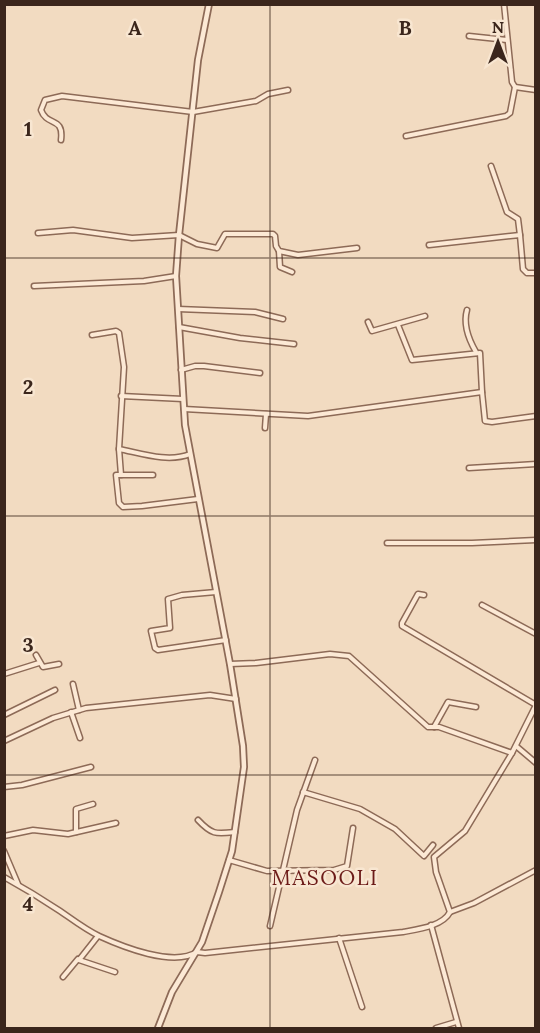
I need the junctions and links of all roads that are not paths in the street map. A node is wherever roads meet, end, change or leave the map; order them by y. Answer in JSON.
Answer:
{"nodes":[{"id":1,"x":209,"y":4,"type":"edge"},
{"id":2,"x":504,"y":4,"type":"edge"},
{"id":3,"x":469,"y":36,"type":"dead end"},
{"id":4,"x":507,"y":40,"type":"junction"},
{"id":5,"x":515,"y":87,"type":"junction"},
{"id":6,"x":288,"y":90,"type":"dead end"},
{"id":7,"x":536,"y":90,"type":"edge"},
{"id":8,"x":193,"y":112,"type":"junction"},
{"id":9,"x":406,"y":136,"type":"dead end"},
{"id":10,"x":61,"y":140,"type":"dead end"},
{"id":11,"x":491,"y":166,"type":"dead end"},
{"id":12,"x":38,"y":233,"type":"dead end"},
{"id":13,"x":178,"y":235,"type":"junction"},
{"id":14,"x":519,"y":235,"type":"junction"},
{"id":15,"x":429,"y":245,"type":"dead end"},
{"id":16,"x":357,"y":248,"type":"dead end"},
{"id":17,"x":279,"y":251,"type":"junction"},
{"id":18,"x":292,"y":272,"type":"dead end"},
{"id":19,"x":536,"y":273,"type":"edge"},
{"id":20,"x":176,"y":276,"type":"junction"},
{"id":21,"x":34,"y":286,"type":"dead end"},
{"id":22,"x":178,"y":309,"type":"junction"},
{"id":23,"x":467,"y":310,"type":"dead end"},
{"id":24,"x":425,"y":316,"type":"dead end"},
{"id":25,"x":283,"y":318,"type":"dead end"},
{"id":26,"x":368,"y":322,"type":"dead end"},
{"id":27,"x":398,"y":325,"type":"junction"},
{"id":28,"x":179,"y":327,"type":"junction"},
{"id":29,"x":92,"y":335,"type":"dead end"},
{"id":30,"x":294,"y":344,"type":"dead end"},
{"id":31,"x":476,"y":352,"type":"junction"},
{"id":32,"x":181,"y":370,"type":"junction"},
{"id":33,"x":260,"y":373,"type":"dead end"},
{"id":34,"x":482,"y":392,"type":"junction"},
{"id":35,"x":122,"y":396,"type":"junction"},
{"id":36,"x":183,"y":399,"type":"junction"},
{"id":37,"x":184,"y":409,"type":"junction"},
{"id":38,"x":266,"y":414,"type":"junction"},
{"id":39,"x":536,"y":416,"type":"edge"},
{"id":40,"x":265,"y":428,"type":"dead end"},
{"id":41,"x":119,"y":449,"type":"junction"},
{"id":42,"x":190,"y":454,"type":"junction"},
{"id":43,"x":536,"y":464,"type":"edge"},
{"id":44,"x":469,"y":468,"type":"dead end"},
{"id":45,"x":122,"y":475,"type":"junction"},
{"id":46,"x":153,"y":475,"type":"dead end"},
{"id":47,"x":198,"y":499,"type":"junction"},
{"id":48,"x":536,"y":540,"type":"edge"},
{"id":49,"x":387,"y":543,"type":"dead end"},
{"id":50,"x":216,"y":592,"type":"junction"},
{"id":51,"x":424,"y":595,"type":"dead end"},
{"id":52,"x":482,"y":605,"type":"dead end"},
{"id":53,"x":536,"y":634,"type":"edge"},
{"id":54,"x":226,"y":640,"type":"junction"},
{"id":55,"x":36,"y":655,"type":"dead end"},
{"id":56,"x":39,"y":663,"type":"junction"},
{"id":57,"x":59,"y":664,"type":"dead end"},
{"id":58,"x":230,"y":664,"type":"junction"},
{"id":59,"x":4,"y":674,"type":"edge"},
{"id":60,"x":73,"y":684,"type":"dead end"},
{"id":61,"x":55,"y":690,"type":"dead end"},
{"id":62,"x":236,"y":699,"type":"junction"},
{"id":63,"x":536,"y":705,"type":"edge"},
{"id":64,"x":476,"y":707,"type":"dead end"},
{"id":65,"x":79,"y":710,"type":"junction"},
{"id":66,"x":70,"y":712,"type":"junction"},
{"id":67,"x":4,"y":715,"type":"edge"},
{"id":68,"x":434,"y":728,"type":"junction"},
{"id":69,"x":80,"y":738,"type":"dead end"},
{"id":70,"x":4,"y":741,"type":"edge"},
{"id":71,"x":516,"y":746,"type":"junction"},
{"id":72,"x":512,"y":753,"type":"junction"},
{"id":73,"x":315,"y":760,"type":"dead end"},
{"id":74,"x":536,"y":763,"type":"edge"},
{"id":75,"x":91,"y":767,"type":"dead end"},
{"id":76,"x":4,"y":787,"type":"edge"},
{"id":77,"x":303,"y":792,"type":"junction"},
{"id":78,"x":93,"y":804,"type":"dead end"},
{"id":79,"x":198,"y":820,"type":"dead end"},
{"id":80,"x":116,"y":823,"type":"dead end"},
{"id":81,"x":353,"y":828,"type":"dead end"},
{"id":82,"x":76,"y":832,"type":"junction"},
{"id":83,"x":235,"y":832,"type":"junction"},
{"id":84,"x":4,"y":836,"type":"edge"},
{"id":85,"x":433,"y":845,"type":"dead end"},
{"id":86,"x":4,"y":851,"type":"edge"},
{"id":87,"x":229,"y":860,"type":"junction"},
{"id":88,"x":536,"y":870,"type":"edge"},
{"id":89,"x":281,"y":872,"type":"junction"},
{"id":90,"x":4,"y":877,"type":"edge"},
{"id":91,"x":18,"y":885,"type":"junction"},
{"id":92,"x":450,"y":912,"type":"junction"},
{"id":93,"x":431,"y":925,"type":"junction"},
{"id":94,"x":270,"y":926,"type":"dead end"},
{"id":95,"x":98,"y":936,"type":"junction"},
{"id":96,"x":339,"y":938,"type":"junction"},
{"id":97,"x":197,"y":952,"type":"junction"},
{"id":98,"x":79,"y":959,"type":"junction"},
{"id":99,"x":115,"y":972,"type":"dead end"},
{"id":100,"x":63,"y":977,"type":"dead end"},
{"id":101,"x":362,"y":1007,"type":"dead end"},
{"id":102,"x":456,"y":1022,"type":"junction"},
{"id":103,"x":158,"y":1029,"type":"edge"},
{"id":104,"x":436,"y":1029,"type":"edge"},
{"id":105,"x":459,"y":1029,"type":"edge"}],
"edges":[{"from":1,"to":8,"type":"street"},
{"from":2,"to":4,"type":"street"},
{"from":3,"to":4,"type":"street"},
{"from":4,"to":5,"type":"street"},
{"from":5,"to":7,"type":"street"},
{"from":5,"to":9,"type":"street"},
{"from":6,"to":8,"type":"street"},
{"from":8,"to":10,"type":"street"},
{"from":8,"to":13,"type":"street"},
{"from":11,"to":14,"type":"street"},
{"from":12,"to":13,"type":"street"},
{"from":13,"to":17,"type":"street"},
{"from":13,"to":20,"type":"street"},
{"from":14,"to":15,"type":"street"},
{"from":14,"to":19,"type":"street"},
{"from":16,"to":17,"type":"street"},
{"from":17,"to":18,"type":"street"},
{"from":20,"to":21,"type":"street"},
{"from":20,"to":22,"type":"street"},
{"from":22,"to":25,"type":"street"},
{"from":22,"to":28,"type":"street"},
{"from":23,"to":31,"type":"street"},
{"from":24,"to":27,"type":"street"},
{"from":26,"to":27,"type":"street"},
{"from":27,"to":31,"type":"street"},
{"from":28,"to":30,"type":"street"},
{"from":28,"to":32,"type":"street"},
{"from":29,"to":35,"type":"street"},
{"from":31,"to":34,"type":"street"},
{"from":32,"to":33,"type":"street"},
{"from":32,"to":36,"type":"street"},
{"from":34,"to":38,"type":"street"},
{"from":34,"to":39,"type":"street"},
{"from":35,"to":36,"type":"street"},
{"from":35,"to":41,"type":"street"},
{"from":36,"to":37,"type":"street"},
{"from":37,"to":38,"type":"street"},
{"from":37,"to":42,"type":"street"},
{"from":38,"to":40,"type":"street"},
{"from":41,"to":42,"type":"street"},
{"from":41,"to":45,"type":"street"},
{"from":42,"to":47,"type":"street"},
{"from":43,"to":44,"type":"street"},
{"from":45,"to":46,"type":"street"},
{"from":45,"to":47,"type":"street"},
{"from":47,"to":50,"type":"street"},
{"from":48,"to":49,"type":"street"},
{"from":50,"to":54,"type":"street"},
{"from":50,"to":54,"type":"street"},
{"from":51,"to":63,"type":"street"},
{"from":52,"to":53,"type":"street"},
{"from":54,"to":58,"type":"street"},
{"from":55,"to":56,"type":"street"},
{"from":56,"to":57,"type":"street"},
{"from":56,"to":59,"type":"street"},
{"from":58,"to":62,"type":"street"},
{"from":58,"to":68,"type":"street"},
{"from":60,"to":65,"type":"street"},
{"from":61,"to":67,"type":"street"},
{"from":62,"to":65,"type":"street"},
{"from":62,"to":83,"type":"street"},
{"from":63,"to":71,"type":"street"},
{"from":64,"to":68,"type":"street"},
{"from":65,"to":66,"type":"street"},
{"from":66,"to":69,"type":"street"},
{"from":66,"to":70,"type":"street"},
{"from":68,"to":72,"type":"street"},
{"from":71,"to":72,"type":"street"},
{"from":71,"to":74,"type":"street"},
{"from":72,"to":92,"type":"street"},
{"from":73,"to":77,"type":"street"},
{"from":75,"to":76,"type":"street"},
{"from":77,"to":85,"type":"street"},
{"from":77,"to":89,"type":"street"},
{"from":78,"to":82,"type":"street"},
{"from":79,"to":83,"type":"street"},
{"from":80,"to":82,"type":"street"},
{"from":81,"to":89,"type":"street"},
{"from":82,"to":84,"type":"street"},
{"from":83,"to":87,"type":"street"},
{"from":86,"to":91,"type":"street"},
{"from":87,"to":89,"type":"street"},
{"from":87,"to":97,"type":"street"},
{"from":88,"to":92,"type":"street"},
{"from":89,"to":94,"type":"street"},
{"from":90,"to":91,"type":"street"},
{"from":91,"to":95,"type":"street"},
{"from":92,"to":93,"type":"street"},
{"from":93,"to":96,"type":"street"},
{"from":93,"to":102,"type":"street"},
{"from":95,"to":97,"type":"street"},
{"from":95,"to":98,"type":"street"},
{"from":96,"to":97,"type":"street"},
{"from":96,"to":101,"type":"street"},
{"from":97,"to":103,"type":"street"},
{"from":98,"to":99,"type":"street"},
{"from":98,"to":100,"type":"street"},
{"from":102,"to":104,"type":"street"},
{"from":102,"to":105,"type":"street"}]}
